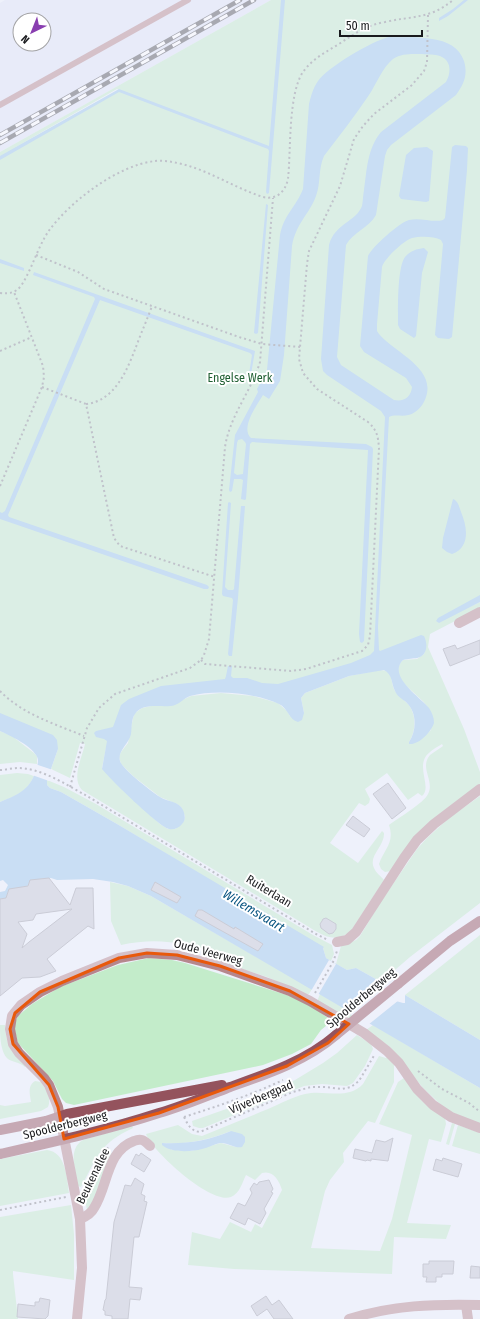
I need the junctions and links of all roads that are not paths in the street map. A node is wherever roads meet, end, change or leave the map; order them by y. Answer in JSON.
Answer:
{"nodes":[{"id":1,"x":188,"y":0,"type":"edge"},
{"id":2,"x":0,"y":106,"type":"edge"},
{"id":3,"x":480,"y":612,"type":"edge"},
{"id":4,"x":458,"y":623,"type":"dead end"},
{"id":5,"x":480,"y":789,"type":"edge"},
{"id":6,"x":480,"y":921,"type":"edge"},
{"id":7,"x":337,"y":942,"type":"road end"},
{"id":8,"x":250,"y":1080,"type":"junction"},
{"id":9,"x":60,"y":1116,"type":"junction"},
{"id":10,"x":480,"y":1128,"type":"edge"},
{"id":11,"x":0,"y":1130,"type":"edge"},
{"id":12,"x":64,"y":1139,"type":"junction"},
{"id":13,"x":150,"y":1146,"type":"dead end"},
{"id":14,"x":0,"y":1154,"type":"edge"},
{"id":15,"x":80,"y":1219,"type":"junction"},
{"id":16,"x":466,"y":1305,"type":"junction"},
{"id":17,"x":480,"y":1305,"type":"edge"},
{"id":18,"x":77,"y":1319,"type":"edge"},
{"id":19,"x":351,"y":1319,"type":"edge"},
{"id":20,"x":468,"y":1319,"type":"edge"}],
"edges":[{"from":1,"to":2,"type":"lane"},
{"from":3,"to":4,"type":"street"},
{"from":5,"to":7,"type":"street"},
{"from":6,"to":8,"type":"main road","name":"Spoolderbergweg","bridge":true},
{"from":8,"to":9,"type":"main road","name":"Spoolderbergweg"},
{"from":8,"to":12,"type":"main road","name":"Spoolderbergweg"},
{"from":9,"to":10,"type":"street","name":"Oude Veerweg"},
{"from":9,"to":11,"type":"main road","name":"Spoolderbergweg"},
{"from":9,"to":12,"type":"street","name":"Beukenallee"},
{"from":12,"to":14,"type":"main road","name":"Spoolderbergweg"},
{"from":12,"to":15,"type":"street","name":"Beukenallee"},
{"from":13,"to":15,"type":"street","name":"Beukenallee"},
{"from":15,"to":18,"type":"street","name":"Beukenallee"},
{"from":16,"to":17,"type":"street"},
{"from":16,"to":19,"type":"street"},
{"from":16,"to":20,"type":"street"}]}
